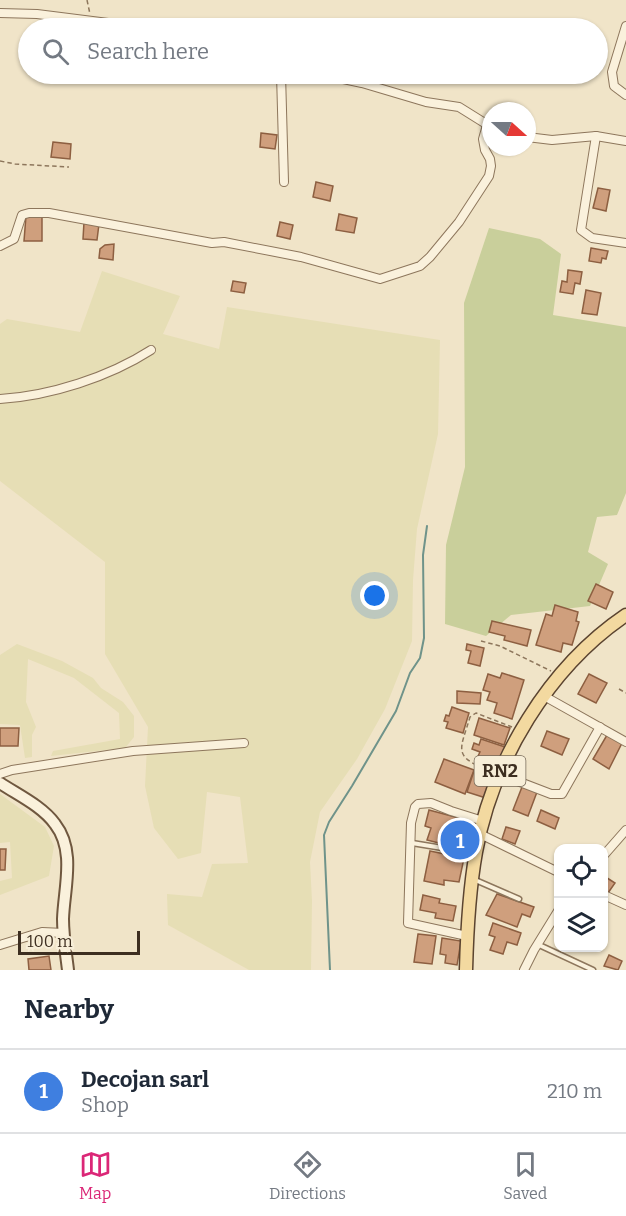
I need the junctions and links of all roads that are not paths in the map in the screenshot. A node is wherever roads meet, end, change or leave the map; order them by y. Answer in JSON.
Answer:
{"nodes":[{"id":1,"x":0,"y":13,"type":"edge"},
{"id":2,"x":73,"y":18,"type":"edge"},
{"id":3,"x":626,"y":26,"type":"edge"},
{"id":4,"x":281,"y":84,"type":"edge"},
{"id":5,"x":365,"y":84,"type":"edge"},
{"id":6,"x":626,"y":95,"type":"edge"},
{"id":7,"x":482,"y":122,"type":"edge"},
{"id":8,"x":596,"y":136,"type":"junction"},
{"id":9,"x":536,"y":137,"type":"edge"},
{"id":10,"x":626,"y":141,"type":"edge"},
{"id":11,"x":488,"y":156,"type":"edge"},
{"id":12,"x":284,"y":182,"type":"dead end"},
{"id":13,"x":626,"y":243,"type":"edge"},
{"id":14,"x":0,"y":246,"type":"edge"},
{"id":15,"x":151,"y":350,"type":"dead end"},
{"id":16,"x":0,"y":399,"type":"edge"},
{"id":17,"x":626,"y":615,"type":"edge"},
{"id":18,"x":544,"y":696,"type":"junction"},
{"id":19,"x":600,"y":727,"type":"junction"},
{"id":20,"x":626,"y":742,"type":"edge"},
{"id":21,"x":244,"y":743,"type":"dead end"},
{"id":22,"x":0,"y":774,"type":"edge"},
{"id":23,"x":499,"y":774,"type":"junction"},
{"id":24,"x":0,"y":783,"type":"edge"},
{"id":25,"x":482,"y":827,"type":"junction"},
{"id":26,"x":626,"y":830,"type":"edge"},
{"id":27,"x":412,"y":843,"type":"junction"},
{"id":28,"x":608,"y":850,"type":"edge"},
{"id":29,"x":475,"y":854,"type":"junction"},
{"id":30,"x":554,"y":870,"type":"edge"},
{"id":31,"x":472,"y":879,"type":"junction"},
{"id":32,"x":608,"y":897,"type":"edge"},
{"id":33,"x":519,"y":899,"type":"dead end"},
{"id":34,"x":626,"y":905,"type":"edge"},
{"id":35,"x":554,"y":917,"type":"edge"},
{"id":36,"x":64,"y":933,"type":"junction"},
{"id":37,"x":467,"y":936,"type":"junction"},
{"id":38,"x":537,"y":944,"type":"junction"},
{"id":39,"x":0,"y":945,"type":"edge"},
{"id":40,"x":68,"y":970,"type":"edge"},
{"id":41,"x":466,"y":970,"type":"edge"},
{"id":42,"x":524,"y":970,"type":"edge"},
{"id":43,"x":593,"y":970,"type":"edge"}],
"edges":[{"from":1,"to":2,"type":"street"},
{"from":3,"to":6,"type":"street"},
{"from":4,"to":12,"type":"street"},
{"from":5,"to":7,"type":"street"},
{"from":8,"to":9,"type":"street"},
{"from":8,"to":10,"type":"street"},
{"from":8,"to":13,"type":"street"},
{"from":11,"to":14,"type":"street"},
{"from":15,"to":16,"type":"street"},
{"from":17,"to":18,"type":"main road","number":"RN2"},
{"from":18,"to":19,"type":"street"},
{"from":18,"to":23,"type":"main road","number":"RN2"},
{"from":19,"to":20,"type":"street"},
{"from":19,"to":23,"type":"street"},
{"from":21,"to":22,"type":"street"},
{"from":23,"to":25,"type":"main road","number":"RN2"},
{"from":24,"to":36,"type":"main road"},
{"from":25,"to":27,"type":"street"},
{"from":25,"to":29,"type":"main road","number":"RN2"},
{"from":25,"to":30,"type":"street"},
{"from":26,"to":28,"type":"street"},
{"from":27,"to":29,"type":"lane"},
{"from":27,"to":37,"type":"street"},
{"from":29,"to":31,"type":"main road","number":"RN2"},
{"from":31,"to":33,"type":"lane"},
{"from":31,"to":37,"type":"main road","number":"RN2"},
{"from":32,"to":34,"type":"street"},
{"from":35,"to":38,"type":"street"},
{"from":36,"to":39,"type":"street"},
{"from":36,"to":40,"type":"main road"},
{"from":37,"to":41,"type":"main road","number":"RN2"},
{"from":38,"to":42,"type":"street"},
{"from":38,"to":43,"type":"lane"}]}
